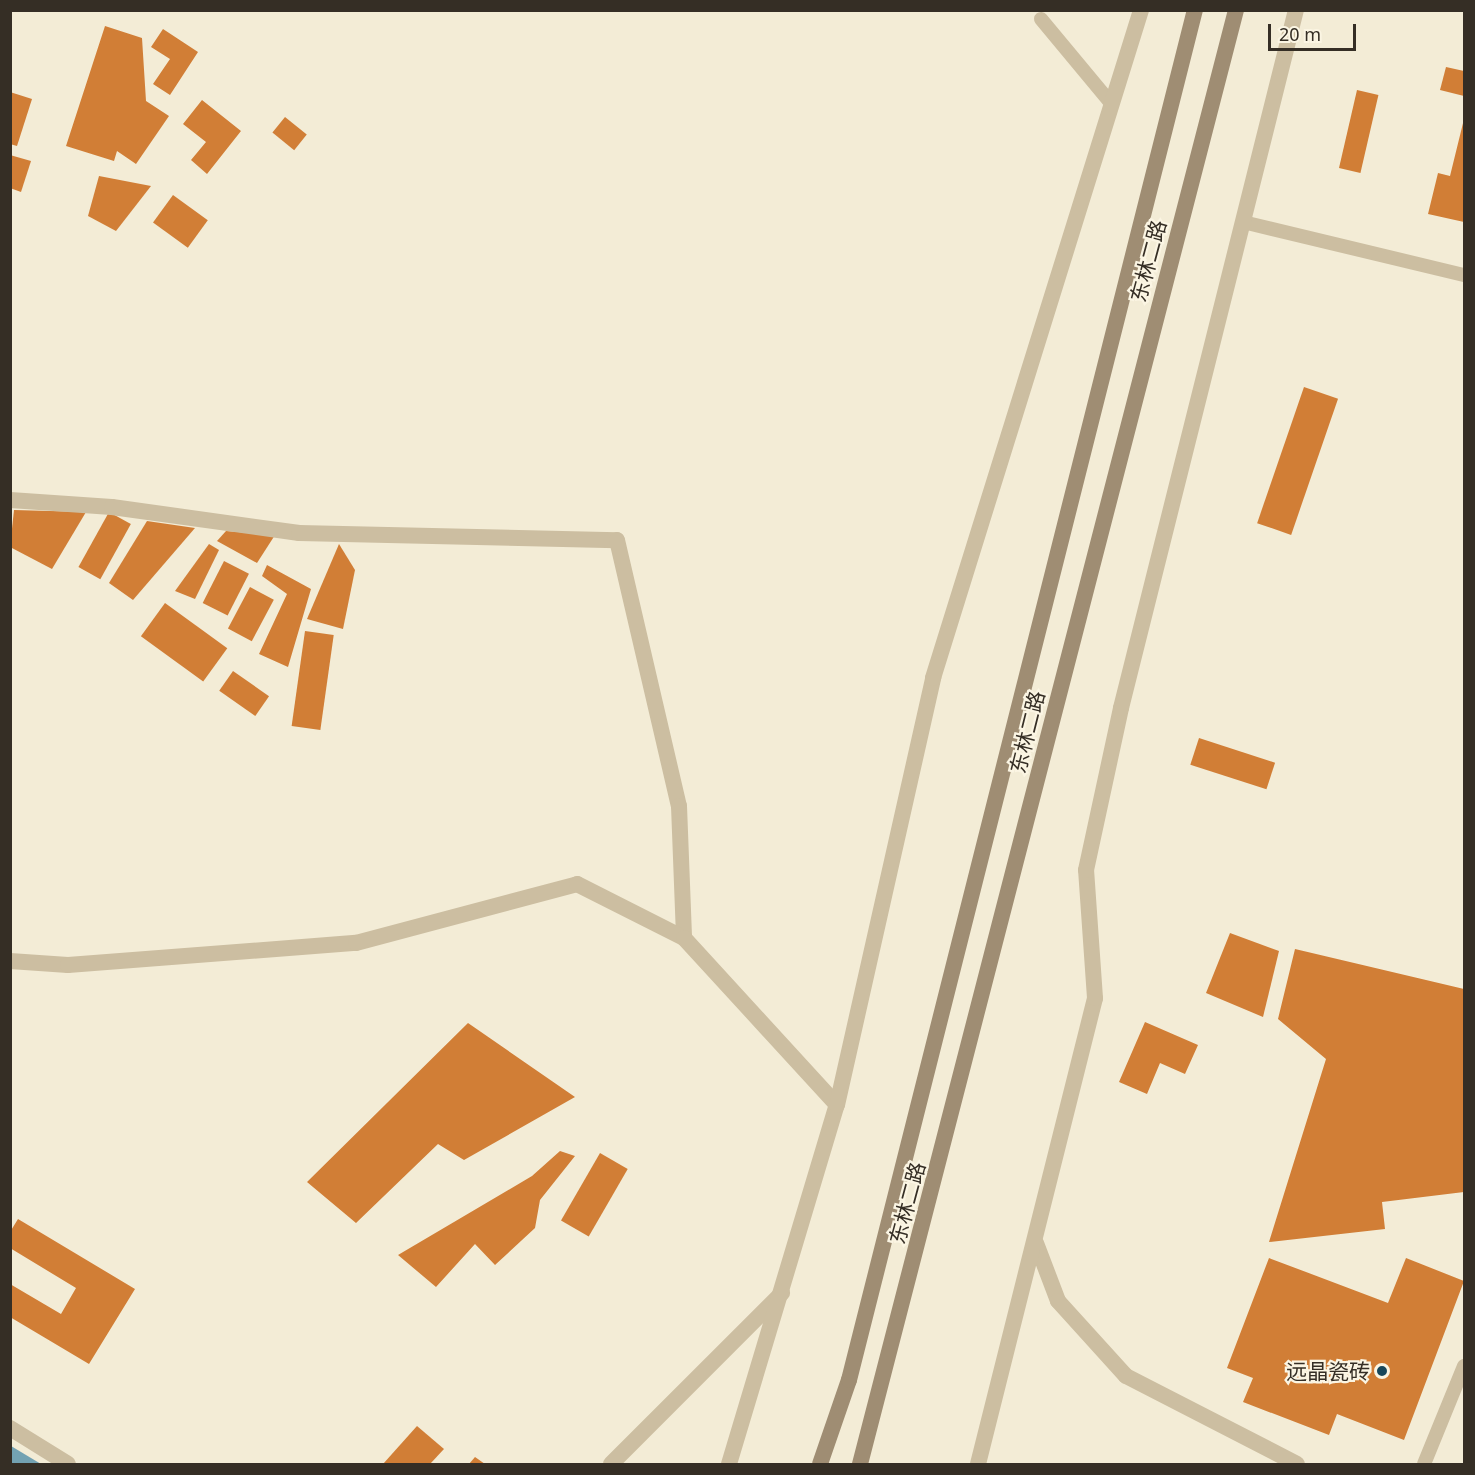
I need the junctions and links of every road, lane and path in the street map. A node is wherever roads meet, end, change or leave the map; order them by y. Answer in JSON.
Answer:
{"nodes":[{"id":1,"x":1141,"y":10,"type":"edge"},
{"id":2,"x":1195,"y":10,"type":"edge"},
{"id":3,"x":1236,"y":10,"type":"edge"},
{"id":4,"x":1296,"y":10,"type":"edge"},
{"id":5,"x":1041,"y":19,"type":"dead end"},
{"id":6,"x":1110,"y":102,"type":"junction"},
{"id":7,"x":1243,"y":222,"type":"junction"},
{"id":8,"x":1464,"y":275,"type":"edge"},
{"id":9,"x":10,"y":500,"type":"edge"},
{"id":10,"x":684,"y":938,"type":"junction"},
{"id":11,"x":10,"y":961,"type":"edge"},
{"id":12,"x":837,"y":1105,"type":"junction"},
{"id":13,"x":1036,"y":1243,"type":"junction"},
{"id":14,"x":783,"y":1293,"type":"junction"},
{"id":15,"x":1464,"y":1366,"type":"edge"},
{"id":16,"x":10,"y":1428,"type":"edge"},
{"id":17,"x":740,"y":1432,"type":"junction"},
{"id":18,"x":68,"y":1464,"type":"edge"},
{"id":19,"x":611,"y":1464,"type":"edge"},
{"id":20,"x":729,"y":1464,"type":"edge"},
{"id":21,"x":739,"y":1464,"type":"edge"},
{"id":22,"x":820,"y":1464,"type":"edge"},
{"id":23,"x":860,"y":1464,"type":"edge"},
{"id":24,"x":978,"y":1464,"type":"edge"},
{"id":25,"x":1297,"y":1464,"type":"edge"},
{"id":26,"x":1424,"y":1464,"type":"edge"}],
"edges":[{"from":1,"to":6,"type":"street"},
{"from":2,"to":22,"type":"main road","name":"东林二路"},
{"from":3,"to":23,"type":"main road","name":"东林二路"},
{"from":4,"to":7,"type":"street"},
{"from":5,"to":6,"type":"lane"},
{"from":6,"to":12,"type":"street"},
{"from":7,"to":8,"type":"lane"},
{"from":7,"to":13,"type":"street"},
{"from":9,"to":10,"type":"street"},
{"from":10,"to":11,"type":"street"},
{"from":10,"to":12,"type":"street"},
{"from":12,"to":14,"type":"street"},
{"from":13,"to":24,"type":"street"},
{"from":13,"to":25,"type":"street"},
{"from":14,"to":17,"type":"street"},
{"from":14,"to":19,"type":"street"},
{"from":15,"to":26,"type":"lane"},
{"from":16,"to":18,"type":"street"},
{"from":17,"to":20,"type":"street"},
{"from":17,"to":21,"type":"street"}]}
